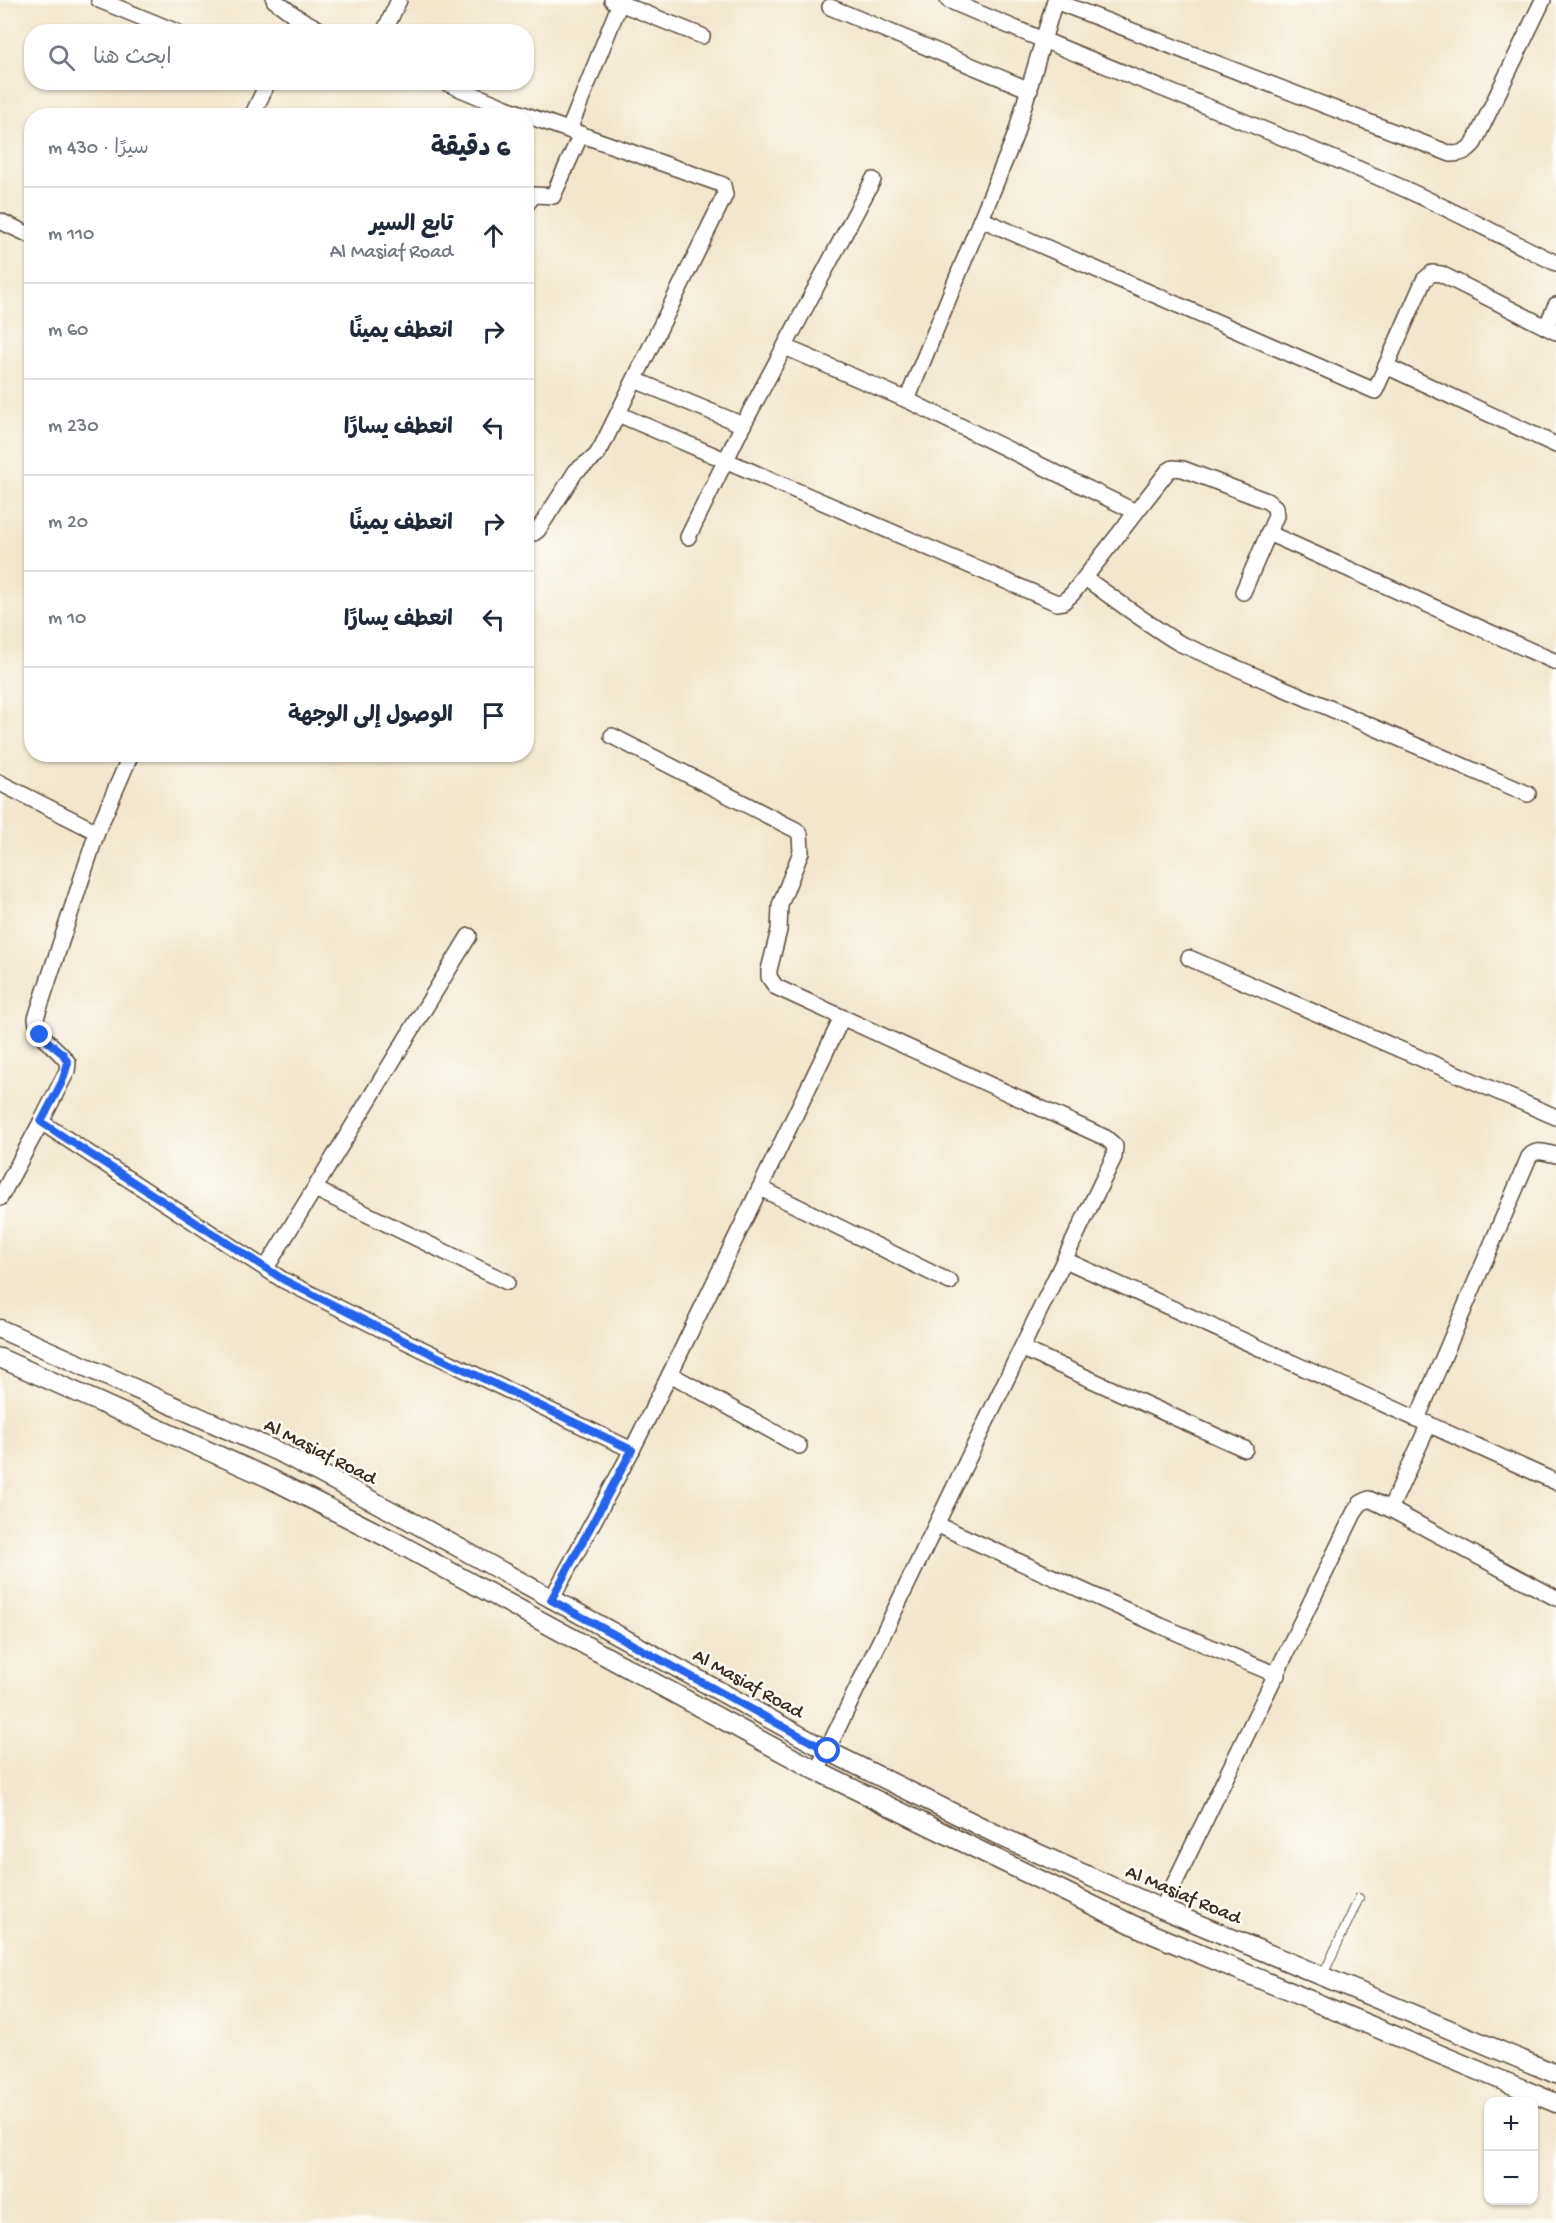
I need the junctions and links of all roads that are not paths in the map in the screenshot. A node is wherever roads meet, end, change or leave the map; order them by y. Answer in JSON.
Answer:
{"nodes":[{"id":1,"x":99,"y":0,"type":"edge"},
{"id":2,"x":274,"y":0,"type":"edge"},
{"id":3,"x":399,"y":0,"type":"edge"},
{"id":4,"x":948,"y":0,"type":"edge"},
{"id":5,"x":1543,"y":0,"type":"edge"},
{"id":6,"x":1055,"y":1,"type":"edge"},
{"id":7,"x":616,"y":2,"type":"edge"},
{"id":8,"x":1556,"y":6,"type":"edge"},
{"id":9,"x":830,"y":7,"type":"dead end"},
{"id":10,"x":297,"y":17,"type":"junction"},
{"id":11,"x":158,"y":24,"type":"edge"},
{"id":12,"x":294,"y":24,"type":"edge"},
{"id":13,"x":310,"y":24,"type":"edge"},
{"id":14,"x":388,"y":24,"type":"edge"},
{"id":15,"x":702,"y":36,"type":"dead end"},
{"id":16,"x":1042,"y":41,"type":"junction"},
{"id":17,"x":264,"y":90,"type":"edge"},
{"id":18,"x":463,"y":90,"type":"edge"},
{"id":19,"x":1030,"y":90,"type":"junction"},
{"id":20,"x":256,"y":108,"type":"edge"},
{"id":21,"x":506,"y":108,"type":"edge"},
{"id":22,"x":534,"y":118,"type":"edge"},
{"id":23,"x":575,"y":132,"type":"junction"},
{"id":24,"x":873,"y":180,"type":"dead end"},
{"id":25,"x":534,"y":195,"type":"edge"},
{"id":26,"x":981,"y":219,"type":"junction"},
{"id":27,"x":0,"y":221,"type":"edge"},
{"id":28,"x":24,"y":232,"type":"edge"},
{"id":29,"x":1556,"y":263,"type":"edge"},
{"id":30,"x":1556,"y":305,"type":"edge"},
{"id":31,"x":1551,"y":329,"type":"edge"},
{"id":32,"x":785,"y":347,"type":"junction"},
{"id":33,"x":1386,"y":366,"type":"junction"},
{"id":34,"x":635,"y":380,"type":"junction"},
{"id":35,"x":907,"y":400,"type":"junction"},
{"id":36,"x":618,"y":414,"type":"junction"},
{"id":37,"x":743,"y":425,"type":"junction"},
{"id":38,"x":1556,"y":445,"type":"edge"},
{"id":39,"x":725,"y":460,"type":"junction"},
{"id":40,"x":1136,"y":512,"type":"junction"},
{"id":41,"x":534,"y":533,"type":"edge"},
{"id":42,"x":1268,"y":533,"type":"junction"},
{"id":43,"x":688,"y":537,"type":"dead end"},
{"id":44,"x":1085,"y":578,"type":"junction"},
{"id":45,"x":1243,"y":591,"type":"dead end"},
{"id":46,"x":1556,"y":662,"type":"edge"},
{"id":47,"x":612,"y":736,"type":"dead end"},
{"id":48,"x":128,"y":762,"type":"edge"},
{"id":49,"x":0,"y":783,"type":"edge"},
{"id":50,"x":1528,"y":794,"type":"dead end"},
{"id":51,"x":97,"y":832,"type":"junction"},
{"id":52,"x":469,"y":936,"type":"dead end"},
{"id":53,"x":1189,"y":958,"type":"dead end"},
{"id":54,"x":842,"y":1018,"type":"junction"},
{"id":55,"x":1556,"y":1117,"type":"edge"},
{"id":56,"x":41,"y":1122,"type":"junction"},
{"id":57,"x":1556,"y":1155,"type":"edge"},
{"id":58,"x":760,"y":1188,"type":"junction"},
{"id":59,"x":315,"y":1189,"type":"junction"},
{"id":60,"x":0,"y":1198,"type":"edge"},
{"id":61,"x":1065,"y":1260,"type":"junction"},
{"id":62,"x":266,"y":1268,"type":"junction"},
{"id":63,"x":507,"y":1282,"type":"dead end"},
{"id":64,"x":950,"y":1282,"type":"dead end"},
{"id":65,"x":0,"y":1329,"type":"edge"},
{"id":66,"x":1023,"y":1349,"type":"junction"},
{"id":67,"x":0,"y":1358,"type":"edge"},
{"id":68,"x":670,"y":1374,"type":"junction"},
{"id":69,"x":1423,"y":1422,"type":"junction"},
{"id":70,"x":799,"y":1446,"type":"dead end"},
{"id":71,"x":1245,"y":1449,"type":"dead end"},
{"id":72,"x":632,"y":1450,"type":"junction"},
{"id":73,"x":1556,"y":1482,"type":"edge"},
{"id":74,"x":1390,"y":1509,"type":"junction"},
{"id":75,"x":938,"y":1525,"type":"junction"},
{"id":76,"x":1556,"y":1598,"type":"edge"},
{"id":77,"x":551,"y":1600,"type":"junction"},
{"id":78,"x":1277,"y":1676,"type":"junction"},
{"id":79,"x":828,"y":1751,"type":"junction"},
{"id":80,"x":817,"y":1771,"type":"junction"},
{"id":81,"x":1359,"y":1898,"type":"dead end"},
{"id":82,"x":1162,"y":1909,"type":"junction"},
{"id":83,"x":1322,"y":1977,"type":"junction"},
{"id":84,"x":1556,"y":2074,"type":"edge"},
{"id":85,"x":1556,"y":2103,"type":"edge"}],
"edges":[{"from":1,"to":11,"type":"street"},
{"from":2,"to":10,"type":"street"},
{"from":3,"to":14,"type":"street"},
{"from":4,"to":16,"type":"street"},
{"from":5,"to":6,"type":"street"},
{"from":5,"to":8,"type":"street"},
{"from":6,"to":16,"type":"street"},
{"from":7,"to":15,"type":"street"},
{"from":7,"to":23,"type":"street"},
{"from":9,"to":19,"type":"street"},
{"from":10,"to":12,"type":"street"},
{"from":10,"to":13,"type":"street"},
{"from":16,"to":19,"type":"street"},
{"from":16,"to":29,"type":"street"},
{"from":17,"to":20,"type":"street"},
{"from":18,"to":21,"type":"street"},
{"from":19,"to":26,"type":"street"},
{"from":22,"to":23,"type":"street"},
{"from":23,"to":25,"type":"street"},
{"from":23,"to":34,"type":"street"},
{"from":24,"to":32,"type":"street"},
{"from":26,"to":33,"type":"street"},
{"from":26,"to":35,"type":"street"},
{"from":27,"to":28,"type":"street"},
{"from":30,"to":31,"type":"street"},
{"from":31,"to":33,"type":"street"},
{"from":32,"to":35,"type":"street"},
{"from":32,"to":37,"type":"street"},
{"from":33,"to":38,"type":"street"},
{"from":34,"to":36,"type":"street"},
{"from":34,"to":37,"type":"street"},
{"from":35,"to":40,"type":"street"},
{"from":36,"to":39,"type":"street"},
{"from":36,"to":41,"type":"street"},
{"from":37,"to":39,"type":"street"},
{"from":39,"to":43,"type":"street"},
{"from":39,"to":44,"type":"street"},
{"from":40,"to":42,"type":"street"},
{"from":40,"to":44,"type":"street"},
{"from":42,"to":45,"type":"street"},
{"from":42,"to":46,"type":"street"},
{"from":44,"to":50,"type":"street"},
{"from":47,"to":54,"type":"street"},
{"from":48,"to":51,"type":"street"},
{"from":49,"to":51,"type":"street"},
{"from":51,"to":56,"type":"street"},
{"from":52,"to":59,"type":"street"},
{"from":53,"to":55,"type":"street"},
{"from":54,"to":58,"type":"street"},
{"from":54,"to":61,"type":"street"},
{"from":56,"to":60,"type":"street"},
{"from":56,"to":62,"type":"street"},
{"from":57,"to":69,"type":"street"},
{"from":58,"to":64,"type":"street"},
{"from":58,"to":68,"type":"street"},
{"from":59,"to":62,"type":"street"},
{"from":59,"to":63,"type":"street"},
{"from":61,"to":66,"type":"street"},
{"from":61,"to":69,"type":"street"},
{"from":62,"to":72,"type":"street"},
{"from":65,"to":77,"type":"street","name":"Al Masiaf Road"},
{"from":66,"to":71,"type":"street"},
{"from":66,"to":75,"type":"street"},
{"from":67,"to":80,"type":"street"},
{"from":68,"to":70,"type":"street"},
{"from":68,"to":72,"type":"street"},
{"from":69,"to":73,"type":"street"},
{"from":69,"to":74,"type":"street"},
{"from":72,"to":77,"type":"street"},
{"from":74,"to":76,"type":"street"},
{"from":74,"to":78,"type":"street"},
{"from":75,"to":78,"type":"street"},
{"from":75,"to":79,"type":"street"},
{"from":77,"to":79,"type":"street","name":"Al Masiaf Road"},
{"from":78,"to":82,"type":"street"},
{"from":79,"to":80,"type":"street"},
{"from":79,"to":82,"type":"street","name":"Al Masiaf Road"},
{"from":80,"to":85,"type":"street"},
{"from":81,"to":83,"type":"lane"},
{"from":82,"to":83,"type":"street","name":"Al Masiaf Road"},
{"from":83,"to":84,"type":"street","name":"Al Masiaf Road"}]}
